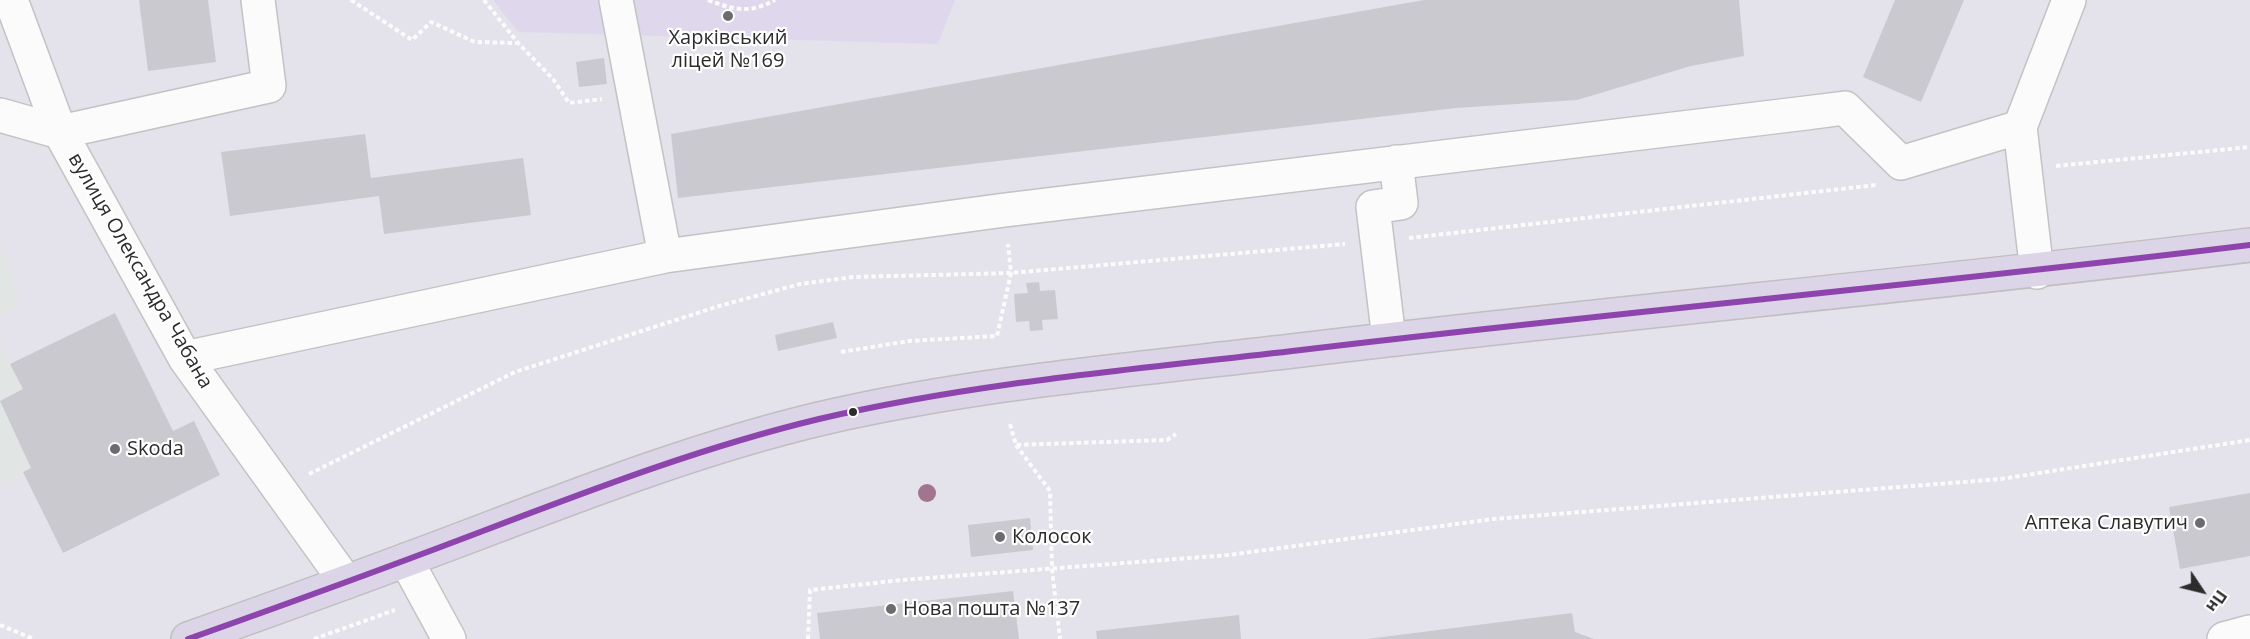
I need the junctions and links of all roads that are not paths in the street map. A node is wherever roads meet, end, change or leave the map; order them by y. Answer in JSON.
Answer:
{"nodes":[{"id":1,"x":11,"y":0,"type":"edge"},
{"id":2,"x":258,"y":0,"type":"edge"},
{"id":3,"x":616,"y":0,"type":"edge"},
{"id":4,"x":2069,"y":0,"type":"edge"},
{"id":5,"x":0,"y":115,"type":"edge"},
{"id":6,"x":2020,"y":127,"type":"junction"},
{"id":7,"x":60,"y":132,"type":"junction"},
{"id":8,"x":1396,"y":162,"type":"junction"},
{"id":9,"x":2250,"y":245,"type":"edge"},
{"id":10,"x":665,"y":256,"type":"junction"},
{"id":11,"x":2037,"y":272,"type":"junction"},
{"id":12,"x":1389,"y":339,"type":"junction"},
{"id":13,"x":185,"y":358,"type":"junction"},
{"id":14,"x":406,"y":560,"type":"junction"},
{"id":15,"x":346,"y":582,"type":"junction"},
{"id":16,"x":2250,"y":632,"type":"edge"},
{"id":17,"x":188,"y":639,"type":"edge"},
{"id":18,"x":449,"y":639,"type":"edge"},
{"id":19,"x":2224,"y":639,"type":"edge"}],
"edges":[{"from":1,"to":7,"type":"street","name":"вулиця Олександра Чабана"},
{"from":2,"to":7,"type":"street"},
{"from":3,"to":10,"type":"street"},
{"from":4,"to":6,"type":"street"},
{"from":5,"to":7,"type":"street"},
{"from":6,"to":8,"type":"street"},
{"from":6,"to":11,"type":"street"},
{"from":7,"to":13,"type":"street","name":"вулиця Олександра Чабана"},
{"from":8,"to":10,"type":"street"},
{"from":8,"to":12,"type":"street"},
{"from":9,"to":11,"type":"main road"},
{"from":10,"to":13,"type":"street"},
{"from":11,"to":12,"type":"main road"},
{"from":12,"to":14,"type":"main road"},
{"from":13,"to":15,"type":"street","name":"вулиця Олександра Чабана"},
{"from":14,"to":15,"type":"main road"},
{"from":14,"to":18,"type":"street"},
{"from":15,"to":17,"type":"main road"},
{"from":16,"to":19,"type":"street"}]}
